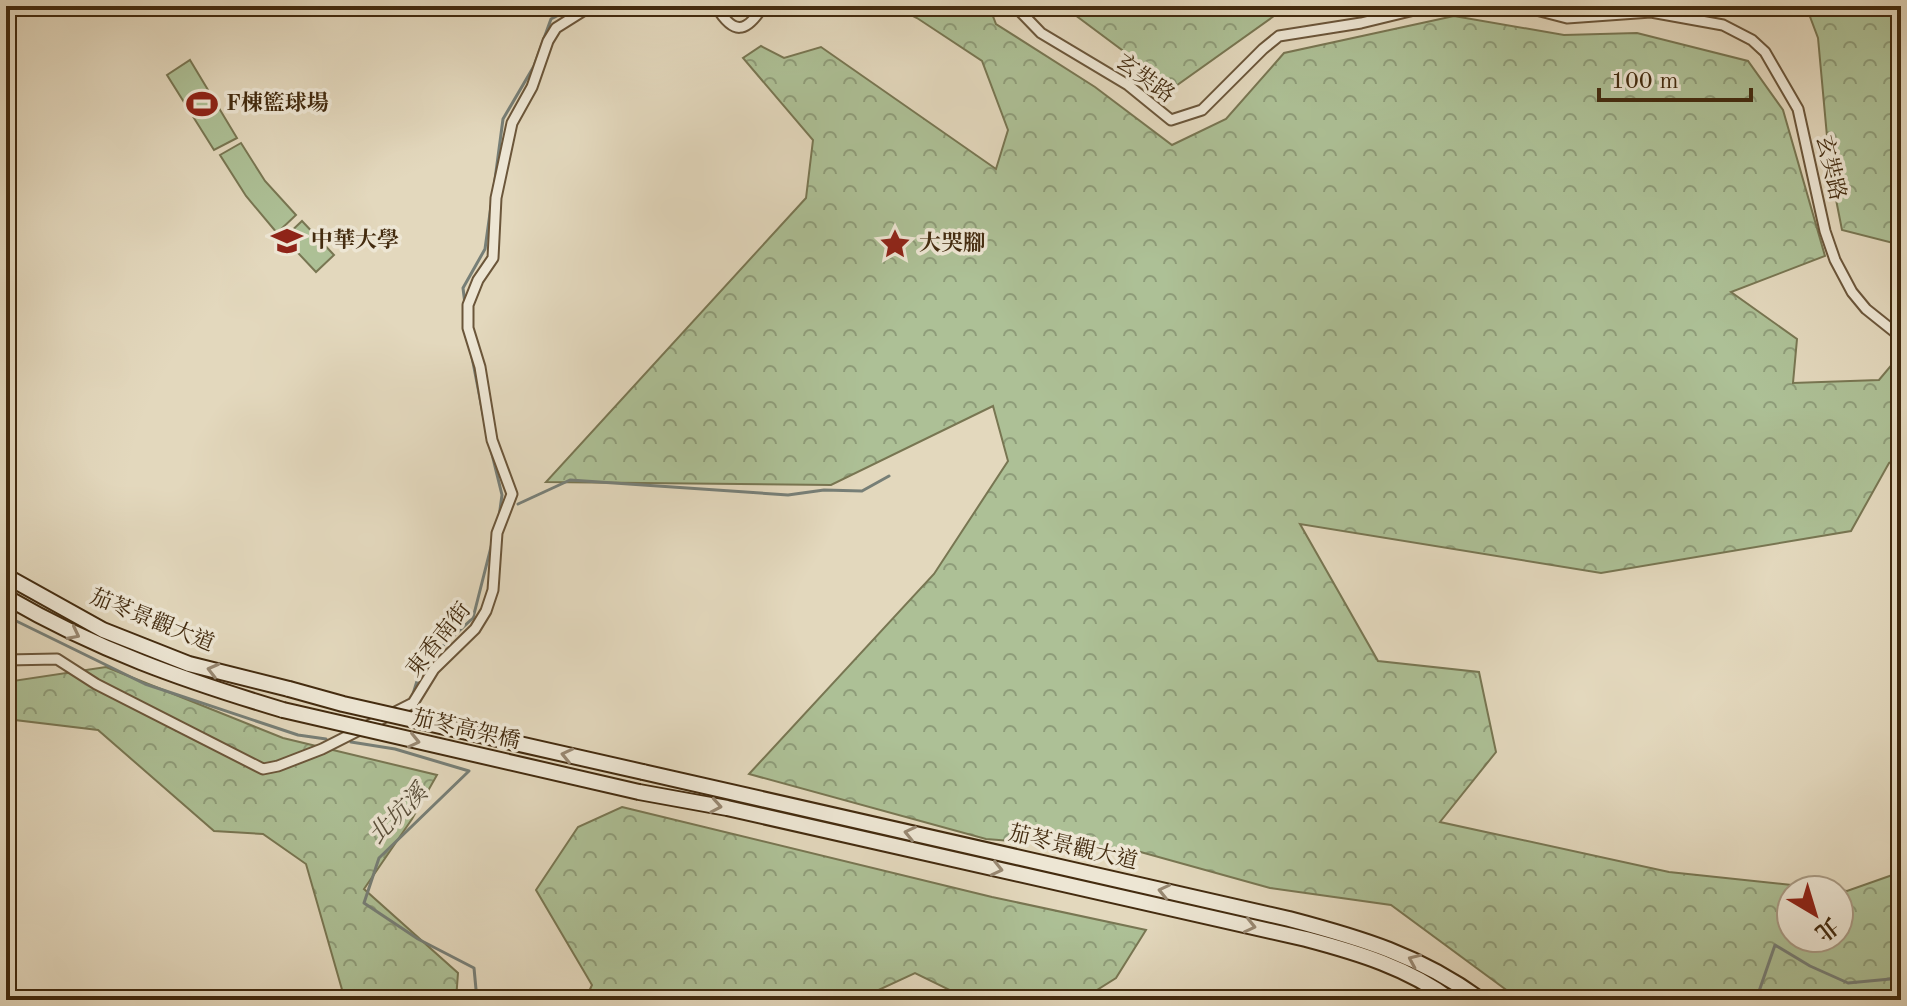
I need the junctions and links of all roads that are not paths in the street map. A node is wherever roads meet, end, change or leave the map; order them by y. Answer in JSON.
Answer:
{"nodes":[{"id":1,"x":591,"y":6,"type":"edge"},
{"id":2,"x":716,"y":6,"type":"edge"},
{"id":3,"x":763,"y":6,"type":"edge"},
{"id":4,"x":1015,"y":6,"type":"edge"},
{"id":5,"x":1431,"y":6,"type":"edge"},
{"id":6,"x":1521,"y":6,"type":"edge"},
{"id":7,"x":1901,"y":337,"type":"edge"},
{"id":8,"x":6,"y":576,"type":"edge"},
{"id":9,"x":6,"y":597,"type":"edge"},
{"id":10,"x":6,"y":660,"type":"edge"},
{"id":11,"x":289,"y":689,"type":"joint"},
{"id":12,"x":283,"y":710,"type":"joint"},
{"id":13,"x":643,"y":772,"type":"joint"},
{"id":14,"x":639,"y":792,"type":"joint"},
{"id":15,"x":1451,"y":1000,"type":"edge"},
{"id":16,"x":1481,"y":1000,"type":"edge"}],
"edges":[{"from":1,"to":10,"type":"street","name":"東香南街"},
{"from":2,"to":3,"type":"street"},
{"from":4,"to":5,"type":"street","name":"玄奘路"},
{"from":6,"to":7,"type":"street","name":"玄奘路"},
{"from":11,"to":8,"type":"street","name":"茄苳景觀大道","one_way":true},
{"from":9,"to":12,"type":"street","name":"茄苳景觀大道","one_way":true},
{"from":13,"to":11,"type":"street","name":"茄苳高架橋","one_way":true,"bridge":true},
{"from":12,"to":14,"type":"street","name":"茄苳高架橋","one_way":true,"bridge":true},
{"from":16,"to":13,"type":"street","name":"茄苳景觀大道","one_way":true},
{"from":14,"to":15,"type":"street","name":"茄苳景觀大道","one_way":true}]}
